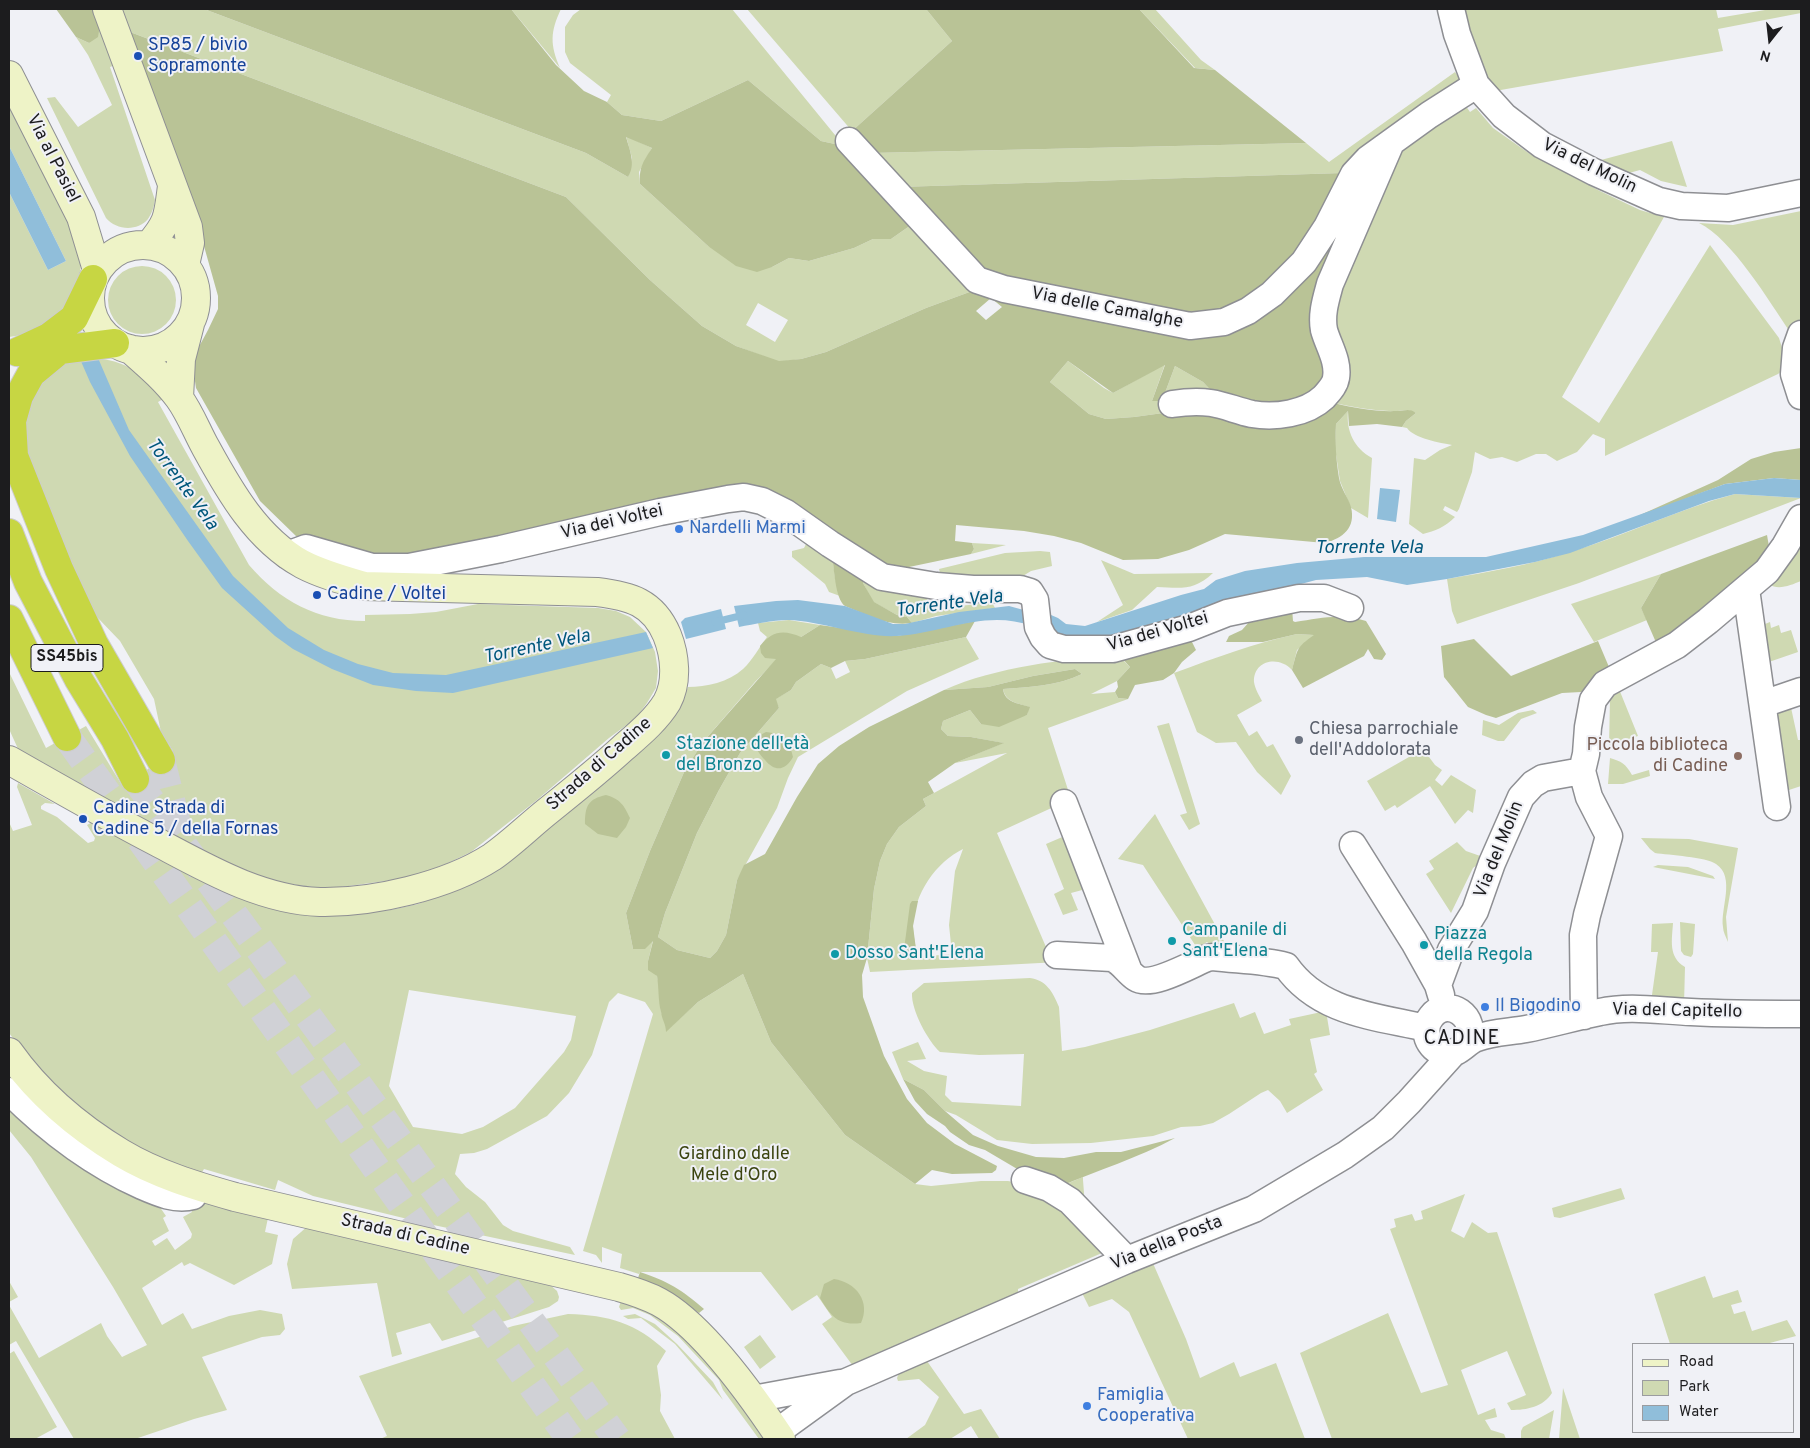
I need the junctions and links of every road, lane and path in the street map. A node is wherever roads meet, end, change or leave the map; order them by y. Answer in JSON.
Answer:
{"nodes":[{"id":1,"x":107,"y":9,"type":"edge"},
{"id":2,"x":1452,"y":9,"type":"edge"},
{"id":3,"x":9,"y":75,"type":"edge"},
{"id":4,"x":1476,"y":85,"type":"junction"},
{"id":5,"x":849,"y":141,"type":"dead end"},
{"id":6,"x":1390,"y":144,"type":"junction"},
{"id":7,"x":172,"y":186,"type":"junction"},
{"id":8,"x":1801,"y":193,"type":"edge"},
{"id":9,"x":81,"y":217,"type":"junction"},
{"id":10,"x":139,"y":246,"type":"junction"},
{"id":11,"x":185,"y":265,"type":"junction"},
{"id":12,"x":95,"y":274,"type":"junction"},
{"id":13,"x":190,"y":322,"type":"junction"},
{"id":14,"x":1801,"y":334,"type":"edge"},
{"id":15,"x":122,"y":346,"type":"junction"},
{"id":16,"x":60,"y":350,"type":"junction"},
{"id":17,"x":13,"y":353,"type":"edge"},
{"id":18,"x":1801,"y":396,"type":"edge"},
{"id":19,"x":179,"y":398,"type":"junction"},
{"id":20,"x":1172,"y":404,"type":"dead end"},
{"id":21,"x":1801,"y":518,"type":"edge"},
{"id":22,"x":9,"y":533,"type":"edge"},
{"id":23,"x":287,"y":555,"type":"junction"},
{"id":24,"x":1746,"y":589,"type":"junction"},
{"id":25,"x":1350,"y":608,"type":"dead end"},
{"id":26,"x":9,"y":619,"type":"edge"},
{"id":27,"x":1801,"y":691,"type":"edge"},
{"id":28,"x":1764,"y":704,"type":"junction"},
{"id":29,"x":67,"y":736,"type":"tunnel mouth"},
{"id":30,"x":9,"y":760,"type":"edge"},
{"id":31,"x":161,"y":760,"type":"tunnel mouth"},
{"id":32,"x":1582,"y":771,"type":"junction"},
{"id":33,"x":135,"y":778,"type":"tunnel mouth"},
{"id":34,"x":1064,"y":803,"type":"dead end"},
{"id":35,"x":1777,"y":806,"type":"dead end"},
{"id":36,"x":1353,"y":845,"type":"dead end"},
{"id":37,"x":1057,"y":955,"type":"dead end"},
{"id":38,"x":1128,"y":969,"type":"junction"},
{"id":39,"x":1441,"y":997,"type":"junction"},
{"id":40,"x":1801,"y":1014,"type":"edge"},
{"id":41,"x":1584,"y":1016,"type":"junction"},
{"id":42,"x":1426,"y":1028,"type":"junction"},
{"id":43,"x":1461,"y":1048,"type":"junction"},
{"id":44,"x":9,"y":1052,"type":"edge"},
{"id":45,"x":9,"y":1091,"type":"edge"},
{"id":46,"x":1024,"y":1180,"type":"dead end"},
{"id":47,"x":198,"y":1186,"type":"junction"},
{"id":48,"x":1127,"y":1260,"type":"junction"},
{"id":49,"x":846,"y":1382,"type":"junction"},
{"id":50,"x":753,"y":1399,"type":"junction"},
{"id":51,"x":779,"y":1436,"type":"edge"}],
"edges":[{"from":1,"to":7,"type":"street"},
{"from":2,"to":4,"type":"street","name":"Via del Molin"},
{"from":3,"to":9,"type":"street","name":"Via al Pasiel"},
{"from":4,"to":6,"type":"street","name":"Via delle Camalghe"},
{"from":4,"to":8,"type":"street","name":"Via del Molin"},
{"from":5,"to":6,"type":"street","name":"Via delle Camalghe"},
{"from":6,"to":20,"type":"street"},
{"from":7,"to":10,"type":"street"},
{"from":7,"to":11,"type":"street"},
{"from":9,"to":10,"type":"street","name":"Via al Pasiel"},
{"from":9,"to":12,"type":"street","name":"Via al Pasiel"},
{"from":10,"to":11,"type":"street"},
{"from":10,"to":12,"type":"street"},
{"from":11,"to":13,"type":"street"},
{"from":12,"to":15,"type":"street"},
{"from":12,"to":17,"type":"highway"},
{"from":13,"to":15,"type":"street"},
{"from":13,"to":19,"type":"street"},
{"from":14,"to":18,"type":"street"},
{"from":15,"to":16,"type":"highway"},
{"from":15,"to":19,"type":"street","name":"Strada di Cadine"},
{"from":16,"to":17,"type":"highway"},
{"from":16,"to":31,"type":"highway"},
{"from":19,"to":23,"type":"street","name":"Strada di Cadine"},
{"from":21,"to":24,"type":"street"},
{"from":22,"to":33,"type":"highway","number":"SS45bis"},
{"from":23,"to":25,"type":"street","name":"Via dei Voltei"},
{"from":23,"to":30,"type":"street","name":"Strada di Cadine"},
{"from":24,"to":28,"type":"street"},
{"from":24,"to":32,"type":"street"},
{"from":26,"to":29,"type":"highway","number":"SS45bis"},
{"from":27,"to":28,"type":"street"},
{"from":28,"to":35,"type":"street"},
{"from":32,"to":39,"type":"street","name":"Via del Molin"},
{"from":32,"to":41,"type":"street"},
{"from":34,"to":38,"type":"street"},
{"from":36,"to":39,"type":"street"},
{"from":37,"to":38,"type":"street"},
{"from":38,"to":42,"type":"street"},
{"from":39,"to":42,"type":"street"},
{"from":39,"to":43,"type":"street"},
{"from":40,"to":41,"type":"street","name":"Via del Capitello"},
{"from":41,"to":43,"type":"street","name":"Via del Capitello"},
{"from":42,"to":43,"type":"street"},
{"from":43,"to":48,"type":"street","name":"Via della Posta"},
{"from":44,"to":47,"type":"street","name":"Strada di Cadine"},
{"from":45,"to":47,"type":"street"},
{"from":46,"to":48,"type":"street"},
{"from":47,"to":50,"type":"street","name":"Strada di Cadine"},
{"from":48,"to":49,"type":"street","name":"Via della Posta"},
{"from":49,"to":50,"type":"street","name":"Via della Posta"},
{"from":49,"to":51,"type":"street","name":"Via della Posta"},
{"from":50,"to":51,"type":"street","name":"Strada di Cadine"}]}
